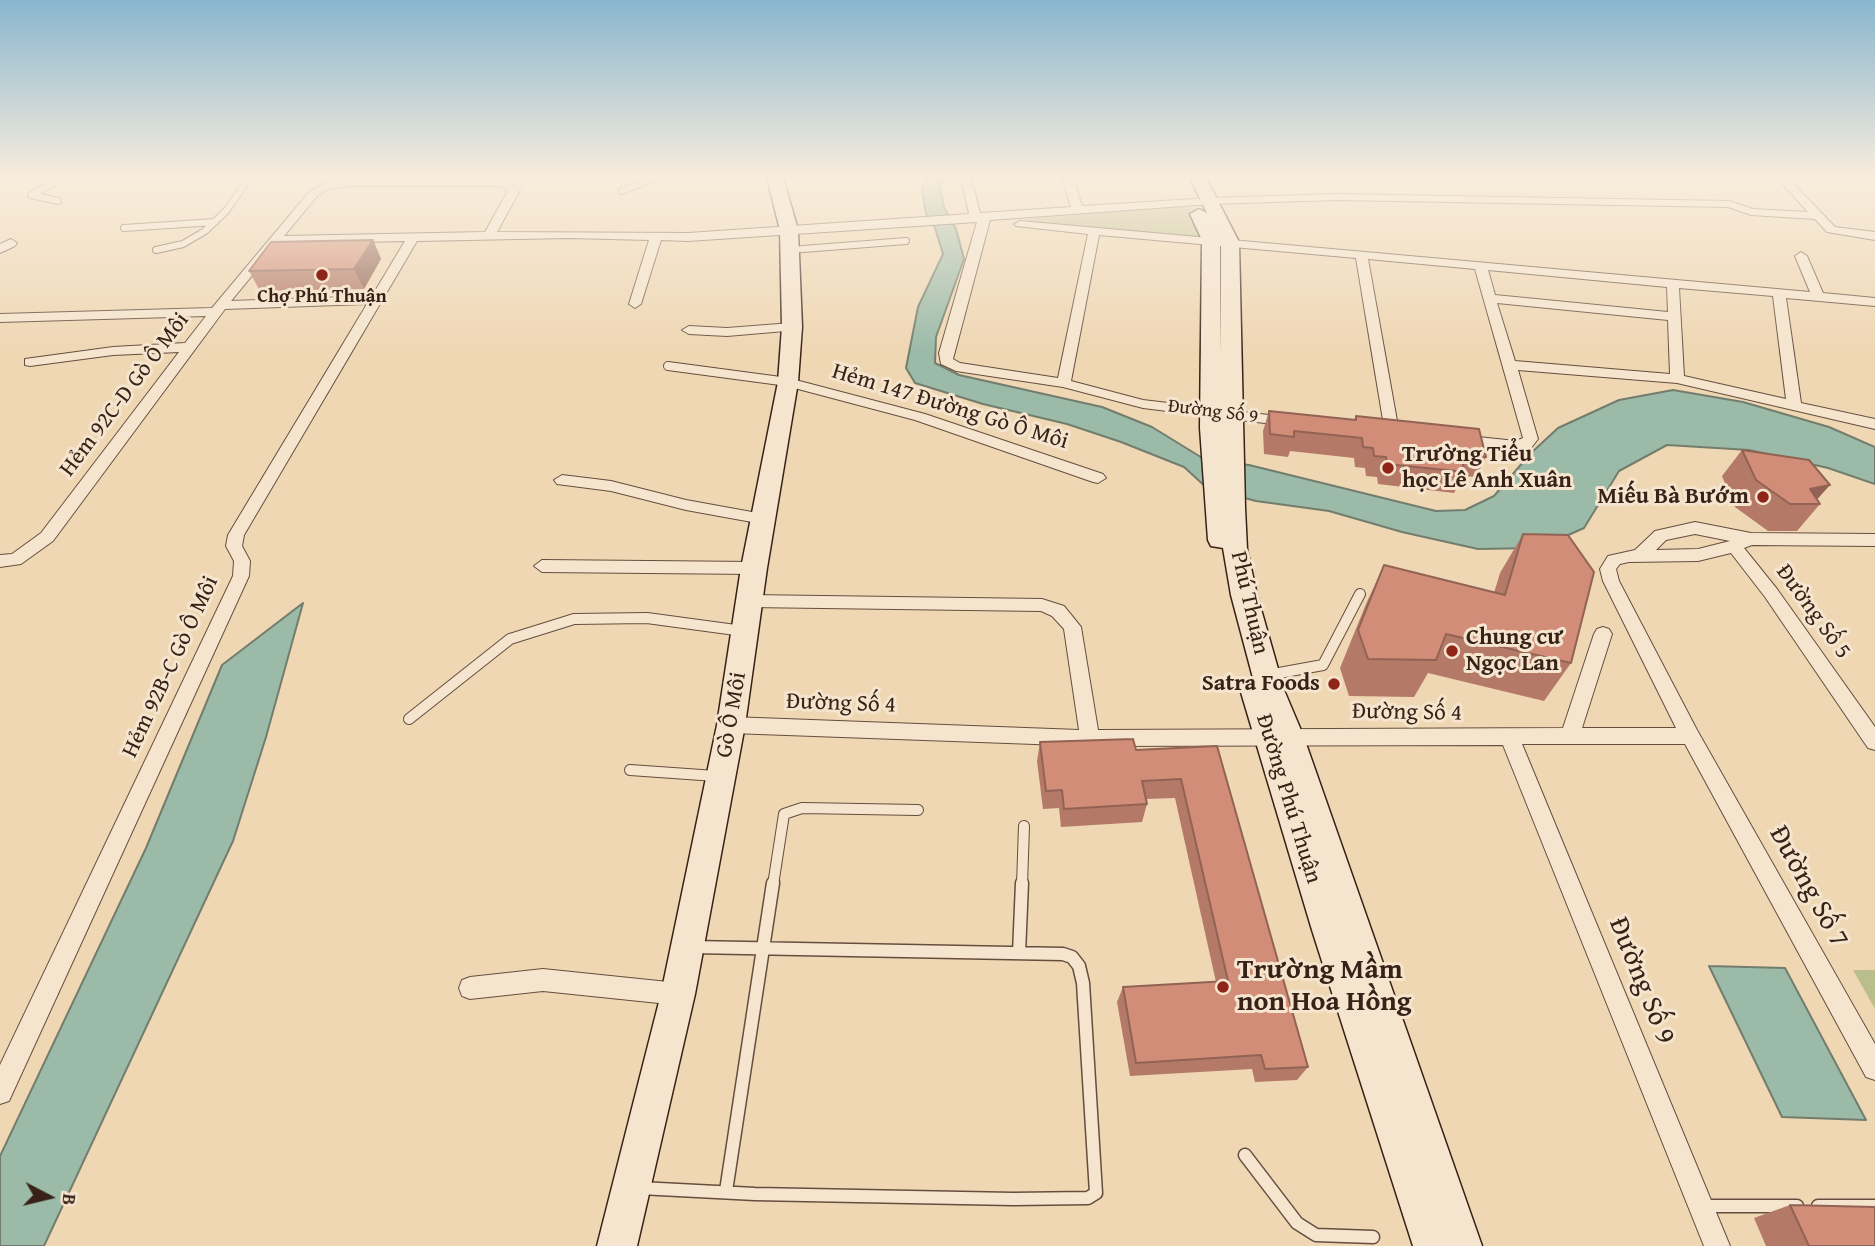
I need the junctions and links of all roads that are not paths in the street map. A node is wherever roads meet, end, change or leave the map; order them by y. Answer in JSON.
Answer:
{"nodes":[{"id":1,"x":198,"y":236,"type":"edge"},
{"id":2,"x":280,"y":236,"type":"edge"},
{"id":3,"x":467,"y":236,"type":"edge"},
{"id":4,"x":585,"y":236,"type":"edge"},
{"id":5,"x":788,"y":236,"type":"edge"},
{"id":6,"x":817,"y":236,"type":"edge"},
{"id":7,"x":978,"y":236,"type":"edge"},
{"id":8,"x":1093,"y":236,"type":"edge"},
{"id":9,"x":1159,"y":236,"type":"edge"},
{"id":10,"x":1219,"y":236,"type":"edge"},
{"id":11,"x":656,"y":237,"type":"junction"},
{"id":12,"x":412,"y":239,"type":"junction"},
{"id":13,"x":277,"y":240,"type":"junction"},
{"id":14,"x":789,"y":240,"type":"junction"},
{"id":15,"x":906,"y":241,"type":"dead end"},
{"id":16,"x":1221,"y":241,"type":"junction"},
{"id":17,"x":156,"y":250,"type":"dead end"},
{"id":18,"x":1361,"y":254,"type":"junction"},
{"id":19,"x":1801,"y":256,"type":"dead end"},
{"id":20,"x":1480,"y":265,"type":"junction"},
{"id":21,"x":1673,"y":283,"type":"junction"},
{"id":22,"x":1779,"y":293,"type":"junction"},
{"id":23,"x":1818,"y":297,"type":"junction"},
{"id":24,"x":1490,"y":298,"type":"junction"},
{"id":25,"x":376,"y":300,"type":"junction"},
{"id":26,"x":1875,"y":302,"type":"edge"},
{"id":27,"x":635,"y":304,"type":"dead end"},
{"id":28,"x":218,"y":308,"type":"junction"},
{"id":29,"x":1674,"y":317,"type":"junction"},
{"id":30,"x":0,"y":318,"type":"edge"},
{"id":31,"x":792,"y":327,"type":"junction"},
{"id":32,"x":689,"y":330,"type":"dead end"},
{"id":33,"x":189,"y":347,"type":"junction"},
{"id":34,"x":30,"y":362,"type":"dead end"},
{"id":35,"x":1510,"y":365,"type":"junction"},
{"id":36,"x":668,"y":366,"type":"dead end"},
{"id":37,"x":1677,"y":379,"type":"junction"},
{"id":38,"x":788,"y":382,"type":"junction"},
{"id":39,"x":1064,"y":383,"type":"junction"},
{"id":40,"x":1794,"y":404,"type":"junction"},
{"id":41,"x":1212,"y":412,"type":"junction"},
{"id":42,"x":1234,"y":415,"type":"junction"},
{"id":43,"x":1299,"y":422,"type":"edge"},
{"id":44,"x":1875,"y":424,"type":"edge"},
{"id":45,"x":1392,"y":432,"type":"edge"},
{"id":46,"x":1447,"y":438,"type":"edge"},
{"id":47,"x":1224,"y":445,"type":"junction"},
{"id":48,"x":1098,"y":478,"type":"dead end"},
{"id":49,"x":562,"y":480,"type":"dead end"},
{"id":50,"x":1224,"y":507,"type":"junction"},
{"id":51,"x":764,"y":519,"type":"junction"},
{"id":52,"x":1875,"y":540,"type":"edge"},
{"id":53,"x":1743,"y":542,"type":"junction"},
{"id":54,"x":1640,"y":555,"type":"junction"},
{"id":55,"x":0,"y":561,"type":"edge"},
{"id":56,"x":542,"y":566,"type":"dead end"},
{"id":57,"x":754,"y":568,"type":"junction"},
{"id":58,"x":1360,"y":594,"type":"dead end"},
{"id":59,"x":750,"y":601,"type":"junction"},
{"id":60,"x":745,"y":631,"type":"junction"},
{"id":61,"x":1603,"y":634,"type":"dead end"},
{"id":62,"x":1266,"y":675,"type":"junction"},
{"id":63,"x":409,"y":719,"type":"dead end"},
{"id":64,"x":731,"y":725,"type":"junction"},
{"id":65,"x":1278,"y":735,"type":"junction"},
{"id":66,"x":1690,"y":736,"type":"junction"},
{"id":67,"x":1090,"y":738,"type":"junction"},
{"id":68,"x":1569,"y":738,"type":"junction"},
{"id":69,"x":1510,"y":739,"type":"junction"},
{"id":70,"x":1875,"y":741,"type":"edge"},
{"id":71,"x":630,"y":770,"type":"dead end"},
{"id":72,"x":721,"y":776,"type":"junction"},
{"id":73,"x":918,"y":810,"type":"dead end"},
{"id":74,"x":1024,"y":826,"type":"dead end"},
{"id":75,"x":687,"y":947,"type":"junction"},
{"id":76,"x":764,"y":948,"type":"junction"},
{"id":77,"x":1019,"y":953,"type":"junction"},
{"id":78,"x":470,"y":988,"type":"dead end"},
{"id":79,"x":678,"y":994,"type":"junction"},
{"id":80,"x":1875,"y":1068,"type":"edge"},
{"id":81,"x":0,"y":1092,"type":"edge"},
{"id":82,"x":1245,"y":1155,"type":"dead end"},
{"id":83,"x":632,"y":1188,"type":"junction"},
{"id":84,"x":726,"y":1191,"type":"junction"},
{"id":85,"x":1701,"y":1206,"type":"junction"},
{"id":86,"x":1875,"y":1206,"type":"edge"},
{"id":87,"x":1373,"y":1237,"type":"dead end"},
{"id":88,"x":617,"y":1246,"type":"edge"},
{"id":89,"x":1433,"y":1246,"type":"edge"},
{"id":90,"x":1462,"y":1246,"type":"edge"},
{"id":91,"x":1717,"y":1246,"type":"edge"}],
"edges":[{"from":1,"to":17,"type":"lane"},
{"from":2,"to":13,"type":"street","name":"Hẻm 92C-D Gò Ô Môi"},
{"from":3,"to":12,"type":"street"},
{"from":4,"to":11,"type":"street"},
{"from":5,"to":14,"type":"street","name":"Gò Ô Môi"},
{"from":6,"to":14,"type":"street"},
{"from":7,"to":39,"type":"street","name":"Đường Số 9"},
{"from":8,"to":39,"type":"street"},
{"from":9,"to":16,"type":"street"},
{"from":10,"to":16,"type":"street","name":"Đường Phú Thuận"},
{"from":11,"to":14,"type":"street"},
{"from":11,"to":27,"type":"street"},
{"from":12,"to":13,"type":"street"},
{"from":12,"to":25,"type":"street","name":"Hẻm 92B-C Gò Ô Môi"},
{"from":13,"to":28,"type":"street","name":"Hẻm 92C-D Gò Ô Môi"},
{"from":14,"to":15,"type":"lane"},
{"from":14,"to":31,"type":"street","name":"Gò Ô Môi"},
{"from":16,"to":18,"type":"street"},
{"from":16,"to":41,"type":"street","name":"Đường Phú Thuận"},
{"from":16,"to":42,"type":"street","name":"Đường Phú Thuận"},
{"from":18,"to":20,"type":"street"},
{"from":18,"to":45,"type":"street"},
{"from":19,"to":23,"type":"street"},
{"from":20,"to":21,"type":"street"},
{"from":20,"to":24,"type":"street"},
{"from":21,"to":22,"type":"street"},
{"from":21,"to":29,"type":"street"},
{"from":22,"to":23,"type":"street"},
{"from":22,"to":40,"type":"street"},
{"from":23,"to":26,"type":"street"},
{"from":24,"to":29,"type":"street"},
{"from":24,"to":35,"type":"street"},
{"from":25,"to":28,"type":"street"},
{"from":25,"to":81,"type":"street","name":"Hẻm 92B-C Gò Ô Môi"},
{"from":28,"to":30,"type":"street"},
{"from":28,"to":33,"type":"street","name":"Hẻm 92C-D Gò Ô Môi"},
{"from":29,"to":37,"type":"street"},
{"from":31,"to":32,"type":"street"},
{"from":31,"to":38,"type":"street","name":"Gò Ô Môi"},
{"from":33,"to":34,"type":"street"},
{"from":33,"to":55,"type":"street","name":"Hẻm 92C-D Gò Ô Môi"},
{"from":35,"to":37,"type":"street"},
{"from":35,"to":46,"type":"street"},
{"from":36,"to":38,"type":"lane"},
{"from":37,"to":40,"type":"street"},
{"from":38,"to":48,"type":"street","name":"Hẻm 147 Đường Gò Ô Môi"},
{"from":38,"to":51,"type":"street","name":"Gò Ô Môi"},
{"from":39,"to":41,"type":"street","name":"Đường Số 9"},
{"from":40,"to":44,"type":"street"},
{"from":41,"to":42,"type":"street","name":"Đường Số 9"},
{"from":41,"to":47,"type":"street","name":"Đường Phú Thuận"},
{"from":42,"to":43,"type":"street","name":"Đường Số 9"},
{"from":42,"to":47,"type":"street","name":"Đường Phú Thuận"},
{"from":47,"to":50,"type":"street","name":"Đường Phú Thuận"},
{"from":49,"to":51,"type":"street"},
{"from":50,"to":62,"type":"street","name":"Phú Thuận"},
{"from":50,"to":65,"type":"street","name":"Đường Phú Thuận"},
{"from":51,"to":57,"type":"street","name":"Gò Ô Môi"},
{"from":52,"to":53,"type":"street"},
{"from":53,"to":54,"type":"street"},
{"from":53,"to":54,"type":"street"},
{"from":53,"to":70,"type":"street","name":"Đường Số 5"},
{"from":54,"to":66,"type":"street"},
{"from":56,"to":57,"type":"street"},
{"from":57,"to":59,"type":"street","name":"Gò Ô Môi"},
{"from":58,"to":62,"type":"lane"},
{"from":59,"to":60,"type":"street","name":"Gò Ô Môi"},
{"from":59,"to":67,"type":"street"},
{"from":60,"to":63,"type":"lane"},
{"from":60,"to":64,"type":"street","name":"Gò Ô Môi"},
{"from":61,"to":68,"type":"street"},
{"from":62,"to":65,"type":"street","name":"Phú Thuận"},
{"from":64,"to":67,"type":"street","name":"Đường Số 4"},
{"from":64,"to":72,"type":"street","name":"Gò Ô Môi"},
{"from":65,"to":67,"type":"street","name":"Đường Số 4"},
{"from":65,"to":69,"type":"street","name":"Đường Số 4"},
{"from":65,"to":89,"type":"street","name":"Đường Phú Thuận"},
{"from":65,"to":90,"type":"street","name":"Đường Phú Thuận"},
{"from":66,"to":68,"type":"street","name":"Đường Số 4"},
{"from":66,"to":80,"type":"street","name":"Đường Số 7"},
{"from":68,"to":69,"type":"street","name":"Đường Số 4"},
{"from":69,"to":85,"type":"street","name":"Đường Số 9"},
{"from":71,"to":72,"type":"lane"},
{"from":72,"to":75,"type":"street","name":"Gò Ô Môi"},
{"from":73,"to":76,"type":"lane"},
{"from":74,"to":77,"type":"lane"},
{"from":75,"to":76,"type":"lane"},
{"from":75,"to":79,"type":"street","name":"Gò Ô Môi"},
{"from":76,"to":77,"type":"lane"},
{"from":76,"to":84,"type":"lane"},
{"from":77,"to":84,"type":"lane"},
{"from":78,"to":79,"type":"street"},
{"from":79,"to":83,"type":"street","name":"Gò Ô Môi"},
{"from":82,"to":87,"type":"lane"},
{"from":83,"to":84,"type":"lane"},
{"from":83,"to":88,"type":"street","name":"Gò Ô Môi"},
{"from":85,"to":86,"type":"lane"},
{"from":85,"to":91,"type":"street","name":"Đường Số 9"}]}
